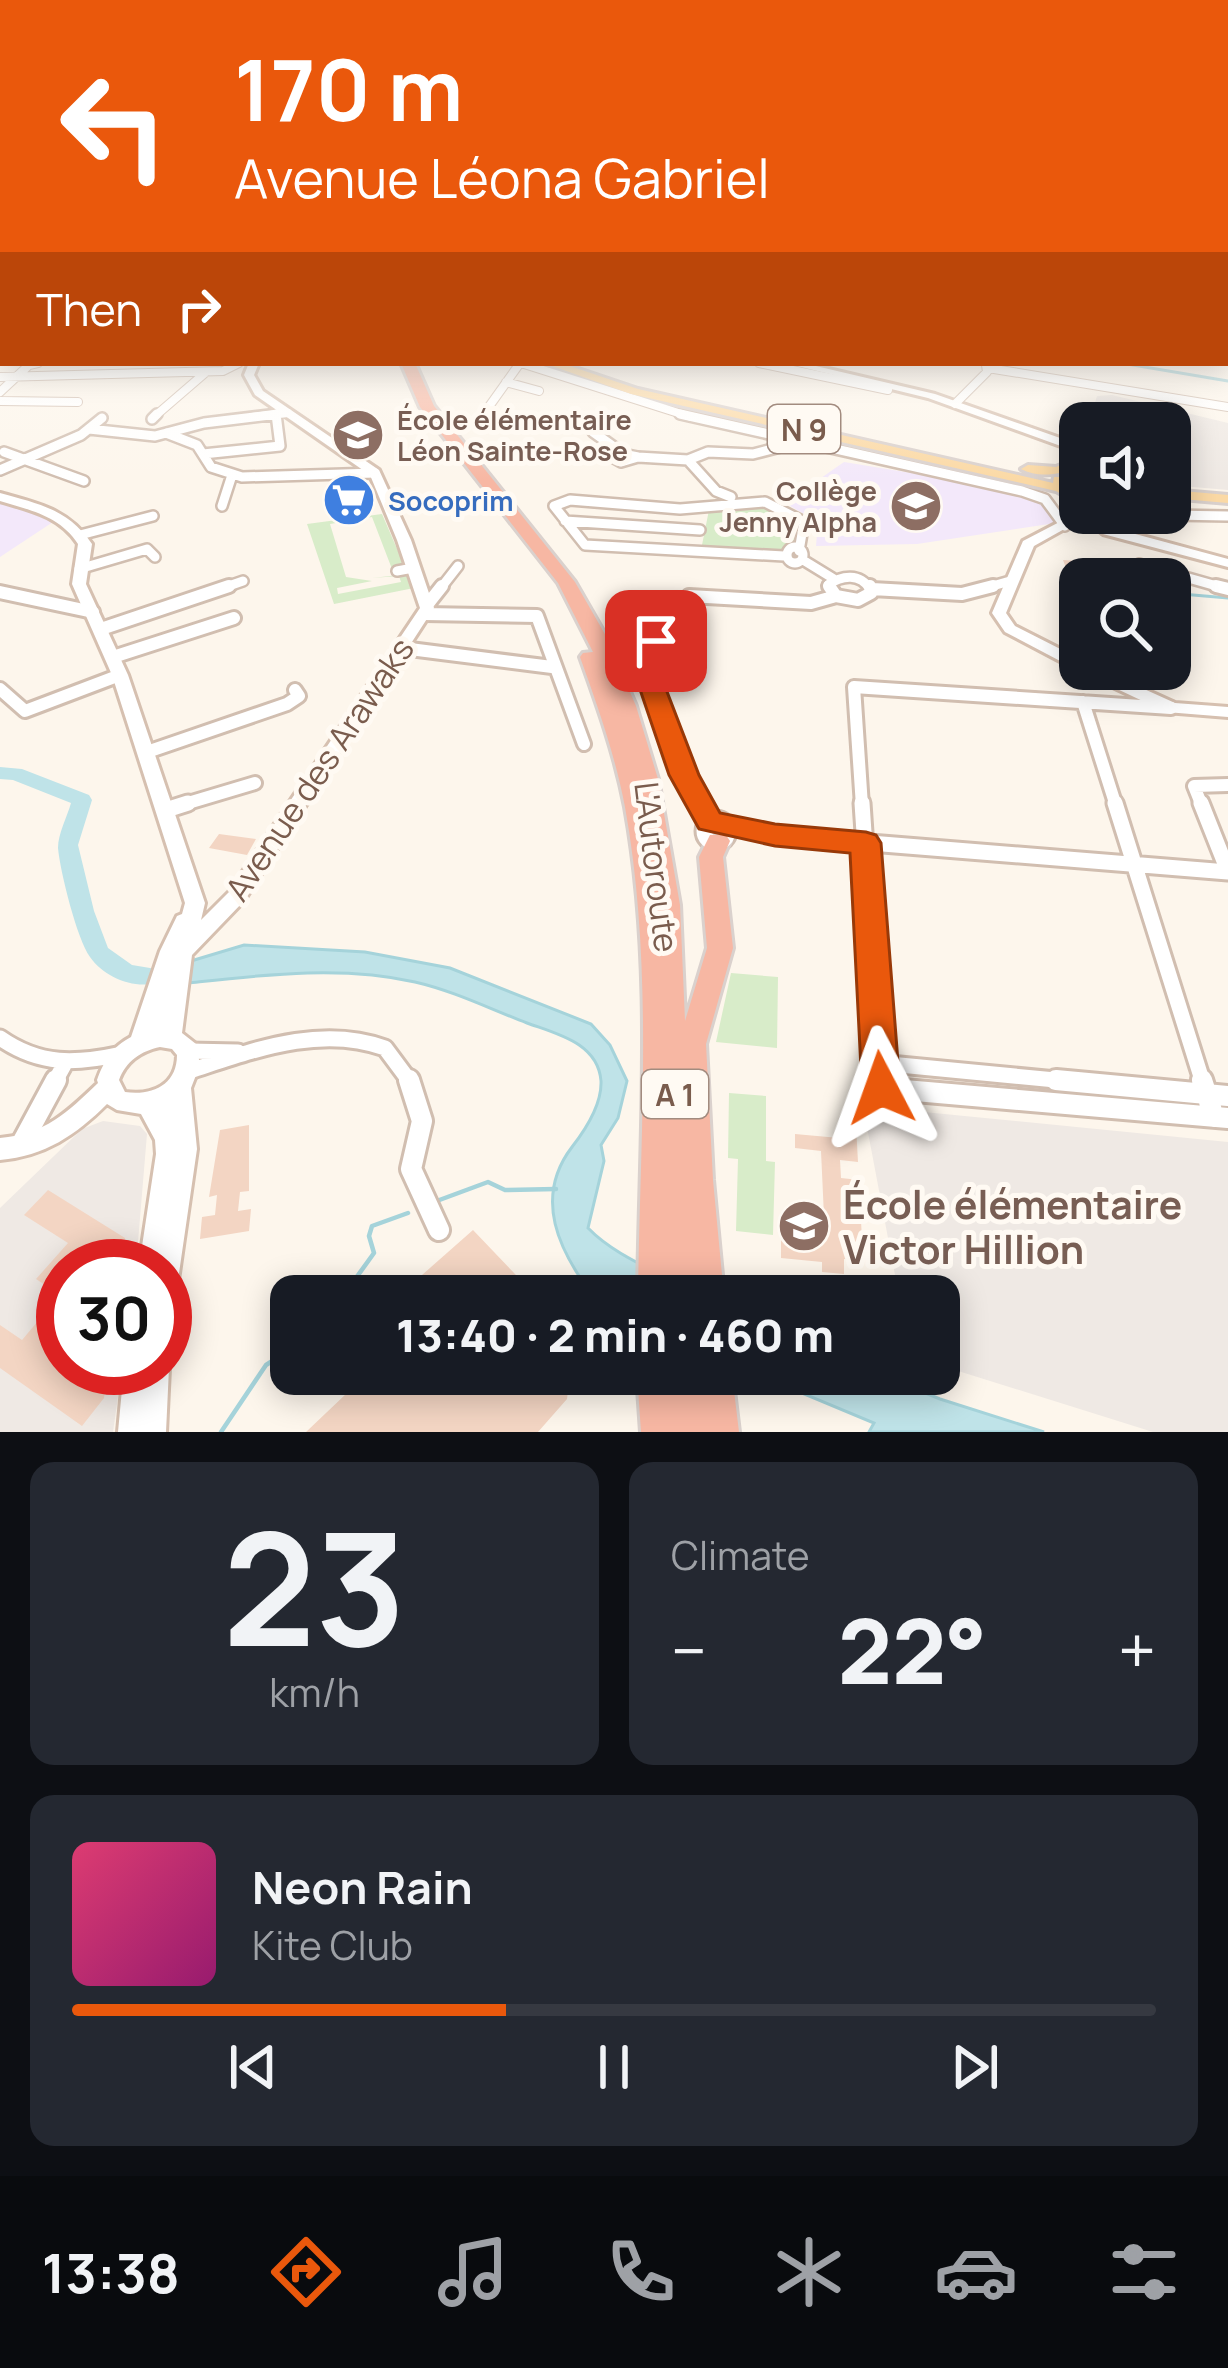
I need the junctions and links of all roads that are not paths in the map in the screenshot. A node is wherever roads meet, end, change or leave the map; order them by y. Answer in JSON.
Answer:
{"nodes":[{"id":1,"x":28,"y":366,"type":"edge"},
{"id":2,"x":133,"y":366,"type":"edge"},
{"id":3,"x":235,"y":366,"type":"edge"},
{"id":4,"x":253,"y":366,"type":"edge"},
{"id":5,"x":408,"y":366,"type":"edge"},
{"id":6,"x":518,"y":366,"type":"edge"},
{"id":7,"x":528,"y":366,"type":"edge"},
{"id":8,"x":559,"y":366,"type":"edge"},
{"id":9,"x":573,"y":366,"type":"edge"},
{"id":10,"x":774,"y":366,"type":"edge"},
{"id":11,"x":804,"y":366,"type":"edge"},
{"id":12,"x":986,"y":366,"type":"edge"},
{"id":13,"x":206,"y":372,"type":"junction"},
{"id":14,"x":127,"y":373,"type":"junction"},
{"id":15,"x":20,"y":376,"type":"junction"},
{"id":16,"x":0,"y":377,"type":"edge"},
{"id":17,"x":506,"y":382,"type":"junction"},
{"id":18,"x":888,"y":390,"type":"dead end"},
{"id":19,"x":539,"y":391,"type":"dead end"},
{"id":20,"x":0,"y":396,"type":"edge"},
{"id":21,"x":78,"y":402,"type":"dead end"},
{"id":22,"x":956,"y":403,"type":"junction"},
{"id":23,"x":1228,"y":407,"type":"edge"},
{"id":24,"x":282,"y":414,"type":"junction"},
{"id":25,"x":483,"y":415,"type":"dead end"},
{"id":26,"x":102,"y":418,"type":"dead end"},
{"id":27,"x":152,"y":419,"type":"dead end"},
{"id":28,"x":604,"y":426,"type":"dead end"},
{"id":29,"x":89,"y":429,"type":"junction"},
{"id":30,"x":166,"y":434,"type":"junction"},
{"id":31,"x":1059,"y":442,"type":"edge"},
{"id":32,"x":776,"y":443,"type":"junction"},
{"id":33,"x":909,"y":448,"type":"junction"},
{"id":34,"x":4,"y":452,"type":"dead end"},
{"id":35,"x":203,"y":454,"type":"junction"},
{"id":36,"x":688,"y":460,"type":"junction"},
{"id":37,"x":22,"y":461,"type":"junction"},
{"id":38,"x":0,"y":470,"type":"edge"},
{"id":39,"x":1059,"y":470,"type":"edge"},
{"id":40,"x":375,"y":472,"type":"junction"},
{"id":41,"x":232,"y":475,"type":"junction"},
{"id":42,"x":84,"y":481,"type":"dead end"},
{"id":43,"x":1059,"y":482,"type":"edge"},
{"id":44,"x":1059,"y":482,"type":"edge"},
{"id":45,"x":716,"y":491,"type":"junction"},
{"id":46,"x":0,"y":497,"type":"edge"},
{"id":47,"x":742,"y":500,"type":"junction"},
{"id":48,"x":1228,"y":501,"type":"edge"},
{"id":49,"x":1191,"y":502,"type":"edge"},
{"id":50,"x":711,"y":504,"type":"junction"},
{"id":51,"x":223,"y":506,"type":"dead end"},
{"id":52,"x":1191,"y":508,"type":"edge"},
{"id":53,"x":1059,"y":509,"type":"edge"},
{"id":54,"x":153,"y":516,"type":"dead end"},
{"id":55,"x":1228,"y":517,"type":"edge"},
{"id":56,"x":565,"y":521,"type":"junction"},
{"id":57,"x":1059,"y":529,"type":"edge"},
{"id":58,"x":700,"y":530,"type":"dead end"},
{"id":59,"x":1119,"y":534,"type":"edge"},
{"id":60,"x":80,"y":535,"type":"junction"},
{"id":61,"x":801,"y":555,"type":"junction"},
{"id":62,"x":154,"y":557,"type":"dead end"},
{"id":63,"x":1228,"y":563,"type":"edge"},
{"id":64,"x":458,"y":566,"type":"dead end"},
{"id":65,"x":79,"y":569,"type":"junction"},
{"id":66,"x":834,"y":579,"type":"junction"},
{"id":67,"x":1191,"y":579,"type":"edge"},
{"id":68,"x":243,"y":580,"type":"dead end"},
{"id":69,"x":1010,"y":580,"type":"junction"},
{"id":70,"x":1228,"y":589,"type":"edge"},
{"id":71,"x":872,"y":590,"type":"junction"},
{"id":72,"x":0,"y":592,"type":"edge"},
{"id":73,"x":970,"y":593,"type":"junction"},
{"id":74,"x":836,"y":596,"type":"junction"},
{"id":75,"x":999,"y":605,"type":"junction"},
{"id":76,"x":426,"y":609,"type":"junction"},
{"id":77,"x":234,"y":618,"type":"dead end"},
{"id":78,"x":97,"y":620,"type":"junction"},
{"id":79,"x":402,"y":648,"type":"junction"},
{"id":80,"x":1059,"y":654,"type":"edge"},
{"id":81,"x":117,"y":666,"type":"junction"},
{"id":82,"x":552,"y":667,"type":"junction"},
{"id":83,"x":0,"y":689,"type":"edge"},
{"id":84,"x":295,"y":690,"type":"dead end"},
{"id":85,"x":1120,"y":690,"type":"edge"},
{"id":86,"x":1134,"y":699,"type":"junction"},
{"id":87,"x":1083,"y":702,"type":"junction"},
{"id":88,"x":1228,"y":712,"type":"edge"},
{"id":89,"x":584,"y":744,"type":"dead end"},
{"id":90,"x":147,"y":752,"type":"junction"},
{"id":91,"x":255,"y":783,"type":"dead end"},
{"id":92,"x":1228,"y":785,"type":"edge"},
{"id":93,"x":166,"y":810,"type":"junction"},
{"id":94,"x":720,"y":830,"type":"junction"},
{"id":95,"x":866,"y":843,"type":"junction"},
{"id":96,"x":1135,"y":865,"type":"junction"},
{"id":97,"x":1228,"y":872,"type":"edge"},
{"id":98,"x":668,"y":905,"type":"junction"},
{"id":99,"x":175,"y":959,"type":"junction"},
{"id":100,"x":0,"y":1038,"type":"edge"},
{"id":101,"x":182,"y":1062,"type":"junction"},
{"id":102,"x":73,"y":1064,"type":"junction"},
{"id":103,"x":879,"y":1064,"type":"junction"},
{"id":104,"x":125,"y":1078,"type":"junction"},
{"id":105,"x":1208,"y":1094,"type":"junction"},
{"id":106,"x":1228,"y":1096,"type":"edge"},
{"id":107,"x":693,"y":1111,"type":"junction"},
{"id":108,"x":1221,"y":1117,"type":"edge"},
{"id":109,"x":9,"y":1149,"type":"edge"},
{"id":110,"x":176,"y":1152,"type":"junction"},
{"id":111,"x":439,"y":1230,"type":"dead end"},
{"id":112,"x":158,"y":1239,"type":"edge"},
{"id":113,"x":169,"y":1239,"type":"edge"},
{"id":114,"x":679,"y":1275,"type":"edge"},
{"id":115,"x":680,"y":1275,"type":"edge"},
{"id":116,"x":681,"y":1275,"type":"edge"},
{"id":117,"x":136,"y":1395,"type":"edge"},
{"id":118,"x":154,"y":1395,"type":"edge"},
{"id":119,"x":656,"y":1395,"type":"edge"},
{"id":120,"x":683,"y":1395,"type":"edge"},
{"id":121,"x":716,"y":1395,"type":"edge"},
{"id":122,"x":133,"y":1432,"type":"edge"},
{"id":123,"x":152,"y":1432,"type":"edge"},
{"id":124,"x":657,"y":1432,"type":"edge"},
{"id":125,"x":684,"y":1432,"type":"edge"},
{"id":126,"x":720,"y":1432,"type":"edge"}],
"edges":[{"from":1,"to":15,"type":"street"},
{"from":2,"to":14,"type":"street"},
{"from":3,"to":13,"type":"street"},
{"from":4,"to":24,"type":"main road"},
{"from":5,"to":98,"type":"highway","name":"L'Autoroute","number":"A 1"},
{"from":5,"to":114,"type":"highway","name":"L'Autoroute","number":"A 1"},
{"from":6,"to":17,"type":"street"},
{"from":7,"to":32,"type":"street"},
{"from":8,"to":43,"type":"main road","number":"N 9"},
{"from":9,"to":33,"type":"main road","number":"N 9"},
{"from":10,"to":18,"type":"street"},
{"from":11,"to":22,"type":"main road"},
{"from":12,"to":22,"type":"street"},
{"from":12,"to":23,"type":"street"},
{"from":13,"to":14,"type":"street"},
{"from":13,"to":27,"type":"street"},
{"from":14,"to":15,"type":"street"},
{"from":15,"to":16,"type":"street"},
{"from":15,"to":20,"type":"street"},
{"from":17,"to":19,"type":"street"},
{"from":17,"to":25,"type":"street"},
{"from":20,"to":21,"type":"street"},
{"from":22,"to":31,"type":"main road"},
{"from":24,"to":30,"type":"street"},
{"from":24,"to":35,"type":"street"},
{"from":24,"to":40,"type":"main road"},
{"from":26,"to":29,"type":"street"},
{"from":28,"to":36,"type":"street"},
{"from":29,"to":30,"type":"street"},
{"from":29,"to":37,"type":"street"},
{"from":30,"to":35,"type":"street"},
{"from":32,"to":36,"type":"street"},
{"from":32,"to":53,"type":"street"},
{"from":33,"to":39,"type":"main road"},
{"from":33,"to":44,"type":"main road","number":"N 9"},
{"from":34,"to":37,"type":"street"},
{"from":35,"to":41,"type":"street"},
{"from":36,"to":45,"type":"street"},
{"from":37,"to":38,"type":"street"},
{"from":37,"to":42,"type":"street"},
{"from":40,"to":41,"type":"street"},
{"from":40,"to":76,"type":"main road","name":"Avenue des Arawaks"},
{"from":41,"to":51,"type":"street"},
{"from":45,"to":47,"type":"street"},
{"from":45,"to":50,"type":"street"},
{"from":46,"to":60,"type":"main road"},
{"from":47,"to":50,"type":"street"},
{"from":47,"to":61,"type":"street"},
{"from":48,"to":49,"type":"main road"},
{"from":50,"to":56,"type":"street"},
{"from":52,"to":55,"type":"street"},
{"from":54,"to":60,"type":"street"},
{"from":56,"to":58,"type":"street"},
{"from":56,"to":61,"type":"street"},
{"from":57,"to":69,"type":"main road"},
{"from":59,"to":63,"type":"main road"},
{"from":60,"to":65,"type":"main road"},
{"from":61,"to":66,"type":"street"},
{"from":62,"to":65,"type":"street"},
{"from":64,"to":76,"type":"street"},
{"from":65,"to":78,"type":"main road"},
{"from":66,"to":71,"type":"street"},
{"from":66,"to":74,"type":"street"},
{"from":67,"to":70,"type":"street"},
{"from":68,"to":78,"type":"street"},
{"from":69,"to":73,"type":"street"},
{"from":69,"to":75,"type":"main road"},
{"from":71,"to":73,"type":"street"},
{"from":71,"to":74,"type":"street"},
{"from":72,"to":78,"type":"street"},
{"from":73,"to":75,"type":"street"},
{"from":74,"to":94,"type":"street"},
{"from":75,"to":80,"type":"main road"},
{"from":76,"to":79,"type":"main road","name":"Avenue des Arawaks"},
{"from":76,"to":82,"type":"street"},
{"from":77,"to":81,"type":"street"},
{"from":78,"to":81,"type":"main road"},
{"from":79,"to":82,"type":"street"},
{"from":79,"to":99,"type":"main road","name":"Avenue des Arawaks"},
{"from":81,"to":83,"type":"street"},
{"from":81,"to":90,"type":"main road"},
{"from":82,"to":89,"type":"street"},
{"from":84,"to":90,"type":"street"},
{"from":85,"to":86,"type":"main road"},
{"from":86,"to":87,"type":"street"},
{"from":86,"to":88,"type":"main road"},
{"from":87,"to":95,"type":"street"},
{"from":87,"to":96,"type":"street"},
{"from":90,"to":93,"type":"main road"},
{"from":91,"to":93,"type":"street"},
{"from":92,"to":97,"type":"street"},
{"from":93,"to":99,"type":"main road"},
{"from":94,"to":95,"type":"street"},
{"from":94,"to":107,"type":"highway"},
{"from":95,"to":96,"type":"street"},
{"from":95,"to":103,"type":"street"},
{"from":96,"to":97,"type":"street"},
{"from":96,"to":105,"type":"street"},
{"from":98,"to":107,"type":"highway"},
{"from":98,"to":115,"type":"highway","name":"L'Autoroute","number":"A 1"},
{"from":99,"to":101,"type":"main road"},
{"from":99,"to":104,"type":"main road"},
{"from":100,"to":102,"type":"street"},
{"from":101,"to":104,"type":"main road"},
{"from":101,"to":104,"type":"main road"},
{"from":101,"to":110,"type":"main road"},
{"from":101,"to":111,"type":"street"},
{"from":102,"to":104,"type":"street"},
{"from":102,"to":109,"type":"street"},
{"from":103,"to":105,"type":"street"},
{"from":103,"to":108,"type":"street"},
{"from":104,"to":109,"type":"main road"},
{"from":104,"to":110,"type":"main road"},
{"from":105,"to":106,"type":"street"},
{"from":105,"to":108,"type":"street"},
{"from":107,"to":116,"type":"highway"},
{"from":110,"to":112,"type":"main road"},
{"from":110,"to":113,"type":"main road"},
{"from":117,"to":122,"type":"main road"},
{"from":118,"to":123,"type":"main road"},
{"from":119,"to":124,"type":"highway"},
{"from":120,"to":125,"type":"highway"},
{"from":121,"to":126,"type":"highway"}]}
